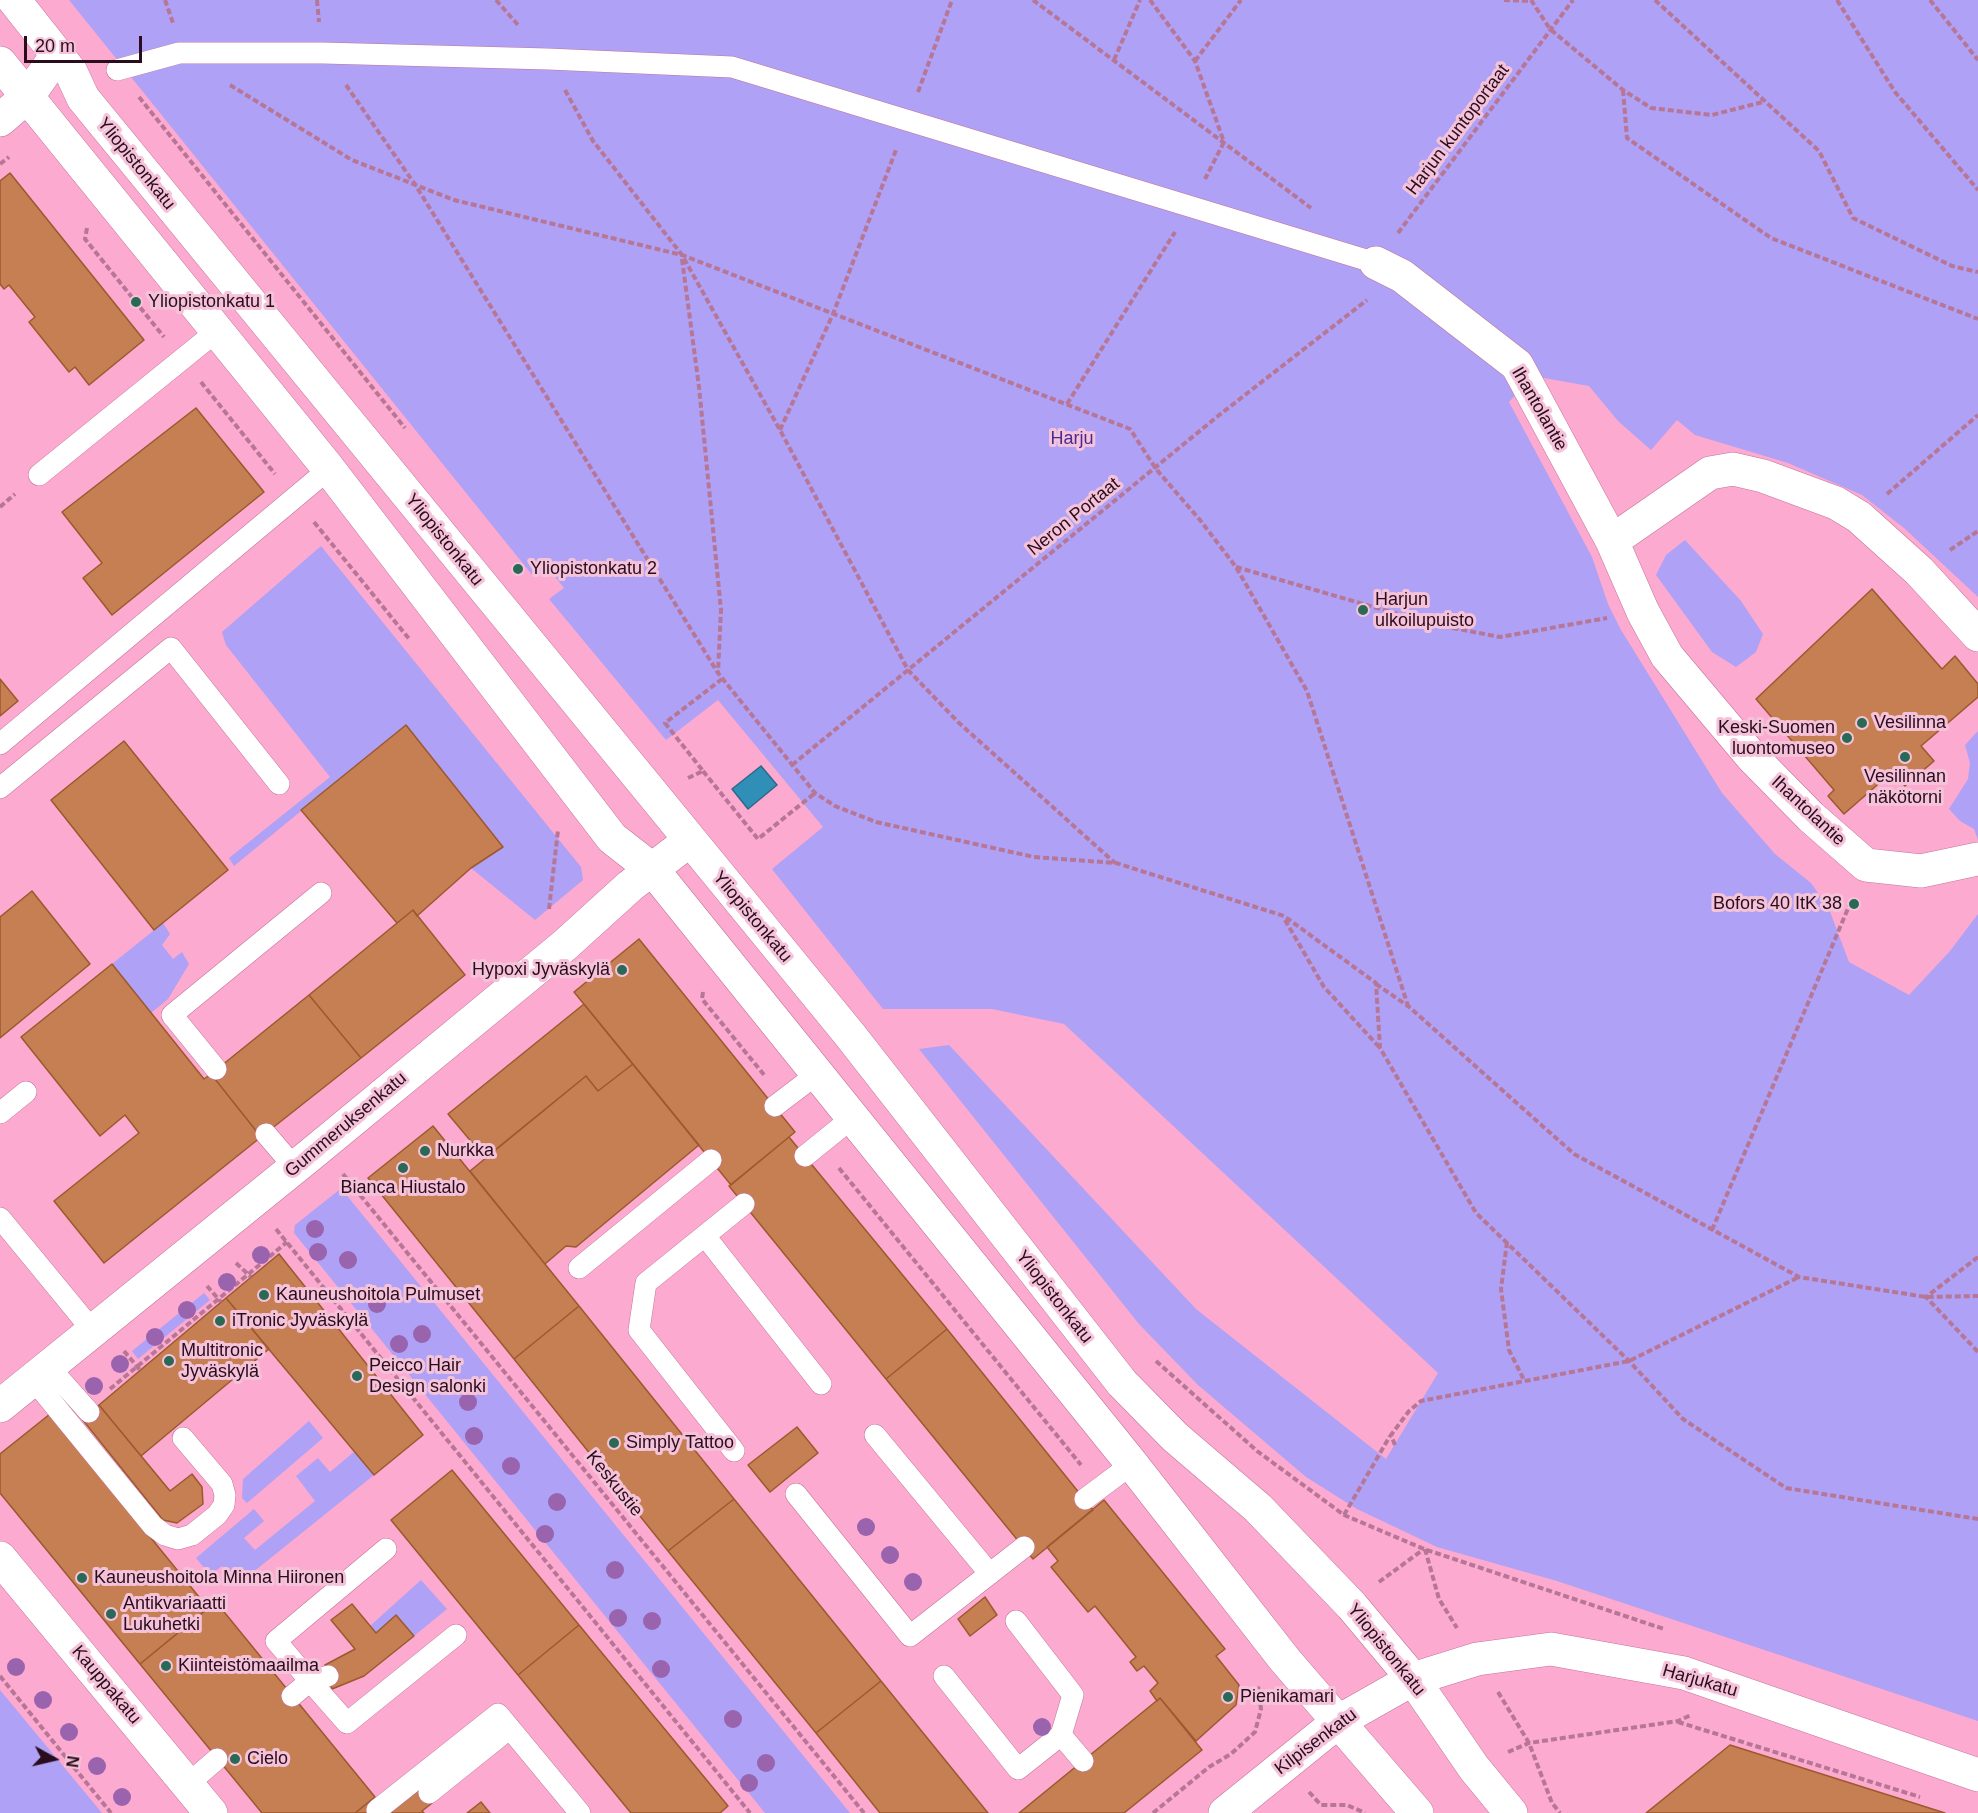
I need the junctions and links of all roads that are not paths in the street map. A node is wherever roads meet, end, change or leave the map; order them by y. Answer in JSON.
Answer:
{"nodes":[{"id":1,"x":14,"y":0,"type":"edge"},
{"id":2,"x":57,"y":55,"type":"junction"},
{"id":3,"x":0,"y":63,"type":"edge"},
{"id":4,"x":117,"y":70,"type":"road end"},
{"id":5,"x":28,"y":96,"type":"junction"},
{"id":6,"x":0,"y":120,"type":"edge"},
{"id":7,"x":1375,"y":278,"type":"joint"},
{"id":8,"x":217,"y":331,"type":"junction"},
{"id":9,"x":329,"y":469,"type":"junction"},
{"id":10,"x":39,"y":475,"type":"dead end"},
{"id":11,"x":1612,"y":541,"type":"junction"},
{"id":12,"x":1978,"y":635,"type":"edge"},
{"id":13,"x":0,"y":744,"type":"edge"},
{"id":14,"x":279,"y":784,"type":"dead end"},
{"id":15,"x":0,"y":788,"type":"edge"},
{"id":16,"x":689,"y":841,"type":"junction"},
{"id":17,"x":1978,"y":859,"type":"edge"},
{"id":18,"x":653,"y":870,"type":"junction"},
{"id":19,"x":321,"y":893,"type":"dead end"},
{"id":20,"x":216,"y":1070,"type":"dead end"},
{"id":21,"x":817,"y":1074,"type":"junction"},
{"id":22,"x":26,"y":1092,"type":"dead end"},
{"id":23,"x":779,"y":1103,"type":"road end"},
{"id":24,"x":0,"y":1113,"type":"edge"},
{"id":25,"x":852,"y":1118,"type":"junction"},
{"id":26,"x":266,"y":1134,"type":"dead end"},
{"id":27,"x":812,"y":1150,"type":"road end"},
{"id":28,"x":711,"y":1160,"type":"dead end"},
{"id":29,"x":295,"y":1168,"type":"junction"},
{"id":30,"x":744,"y":1204,"type":"dead end"},
{"id":31,"x":0,"y":1218,"type":"edge"},
{"id":32,"x":705,"y":1236,"type":"junction"},
{"id":33,"x":579,"y":1268,"type":"dead end"},
{"id":34,"x":93,"y":1331,"type":"junction"},
{"id":35,"x":41,"y":1373,"type":"junction"},
{"id":36,"x":821,"y":1384,"type":"dead end"},
{"id":37,"x":0,"y":1406,"type":"edge"},
{"id":38,"x":88,"y":1411,"type":"road end"},
{"id":39,"x":875,"y":1435,"type":"dead end"},
{"id":40,"x":183,"y":1438,"type":"dead end"},
{"id":41,"x":734,"y":1451,"type":"dead end"},
{"id":42,"x":1132,"y":1464,"type":"junction"},
{"id":43,"x":796,"y":1494,"type":"dead end"},
{"id":44,"x":1093,"y":1494,"type":"road end"},
{"id":45,"x":1024,"y":1547,"type":"dead end"},
{"id":46,"x":386,"y":1550,"type":"dead end"},
{"id":47,"x":0,"y":1558,"type":"edge"},
{"id":48,"x":990,"y":1574,"type":"junction"},
{"id":49,"x":1017,"y":1621,"type":"dead end"},
{"id":50,"x":456,"y":1635,"type":"dead end"},
{"id":51,"x":944,"y":1676,"type":"dead end"},
{"id":52,"x":319,"y":1678,"type":"junction"},
{"id":53,"x":1413,"y":1679,"type":"junction"},
{"id":54,"x":292,"y":1696,"type":"dead end"},
{"id":55,"x":1339,"y":1721,"type":"junction"},
{"id":56,"x":510,"y":1728,"type":"junction"},
{"id":57,"x":1061,"y":1735,"type":"junction"},
{"id":58,"x":217,"y":1759,"type":"dead end"},
{"id":59,"x":1083,"y":1761,"type":"dead end"},
{"id":60,"x":1978,"y":1775,"type":"edge"},
{"id":61,"x":188,"y":1784,"type":"junction"},
{"id":62,"x":429,"y":1793,"type":"dead end"},
{"id":63,"x":377,"y":1810,"type":"dead end"},
{"id":64,"x":211,"y":1813,"type":"edge"},
{"id":65,"x":580,"y":1813,"type":"edge"},
{"id":66,"x":1225,"y":1813,"type":"edge"},
{"id":67,"x":1417,"y":1813,"type":"edge"},
{"id":68,"x":1511,"y":1813,"type":"edge"}],
"edges":[{"from":1,"to":2,"type":"main road","name":"Yliopistonkatu"},
{"from":2,"to":5,"type":"main road"},
{"from":2,"to":16,"type":"main road","name":"Yliopistonkatu"},
{"from":3,"to":5,"type":"main road"},
{"from":4,"to":7,"type":"lane"},
{"from":5,"to":6,"type":"main road"},
{"from":5,"to":8,"type":"main road"},
{"from":7,"to":11,"type":"main road","name":"Ihantolantie"},
{"from":8,"to":9,"type":"main road"},
{"from":8,"to":10,"type":"lane"},
{"from":9,"to":13,"type":"lane"},
{"from":9,"to":18,"type":"main road"},
{"from":11,"to":12,"type":"main road"},
{"from":11,"to":17,"type":"main road","name":"Ihantolantie"},
{"from":14,"to":15,"type":"lane"},
{"from":16,"to":18,"type":"main road","name":"Gummeruksenkatu"},
{"from":16,"to":53,"type":"main road","name":"Yliopistonkatu"},
{"from":18,"to":21,"type":"main road"},
{"from":18,"to":29,"type":"main road","name":"Gummeruksenkatu"},
{"from":19,"to":20,"type":"lane"},
{"from":21,"to":23,"type":"lane"},
{"from":21,"to":25,"type":"main road"},
{"from":22,"to":24,"type":"lane"},
{"from":25,"to":27,"type":"lane"},
{"from":25,"to":42,"type":"main road"},
{"from":26,"to":29,"type":"lane"},
{"from":28,"to":33,"type":"lane"},
{"from":29,"to":34,"type":"main road","name":"Gummeruksenkatu"},
{"from":30,"to":32,"type":"lane"},
{"from":31,"to":34,"type":"lane"},
{"from":32,"to":36,"type":"lane"},
{"from":32,"to":41,"type":"lane"},
{"from":34,"to":35,"type":"main road","name":"Gummeruksenkatu"},
{"from":35,"to":37,"type":"main road","name":"Gummeruksenkatu"},
{"from":35,"to":38,"type":"lane"},
{"from":35,"to":40,"type":"lane"},
{"from":39,"to":48,"type":"lane"},
{"from":42,"to":44,"type":"lane"},
{"from":42,"to":55,"type":"main road"},
{"from":43,"to":48,"type":"lane"},
{"from":45,"to":48,"type":"lane"},
{"from":46,"to":52,"type":"lane"},
{"from":47,"to":61,"type":"main road","name":"Kauppakatu"},
{"from":49,"to":57,"type":"lane"},
{"from":50,"to":52,"type":"lane"},
{"from":51,"to":57,"type":"lane"},
{"from":52,"to":54,"type":"lane"},
{"from":53,"to":55,"type":"main road","name":"Kilpisenkatu"},
{"from":53,"to":60,"type":"main road","name":"Harjukatu"},
{"from":53,"to":68,"type":"main road","name":"Yliopistonkatu"},
{"from":55,"to":66,"type":"main road","name":"Kilpisenkatu"},
{"from":55,"to":67,"type":"main road"},
{"from":56,"to":62,"type":"lane"},
{"from":56,"to":63,"type":"lane"},
{"from":56,"to":65,"type":"lane"},
{"from":57,"to":59,"type":"lane"},
{"from":58,"to":61,"type":"lane"},
{"from":61,"to":64,"type":"main road","name":"Kauppakatu"}]}
